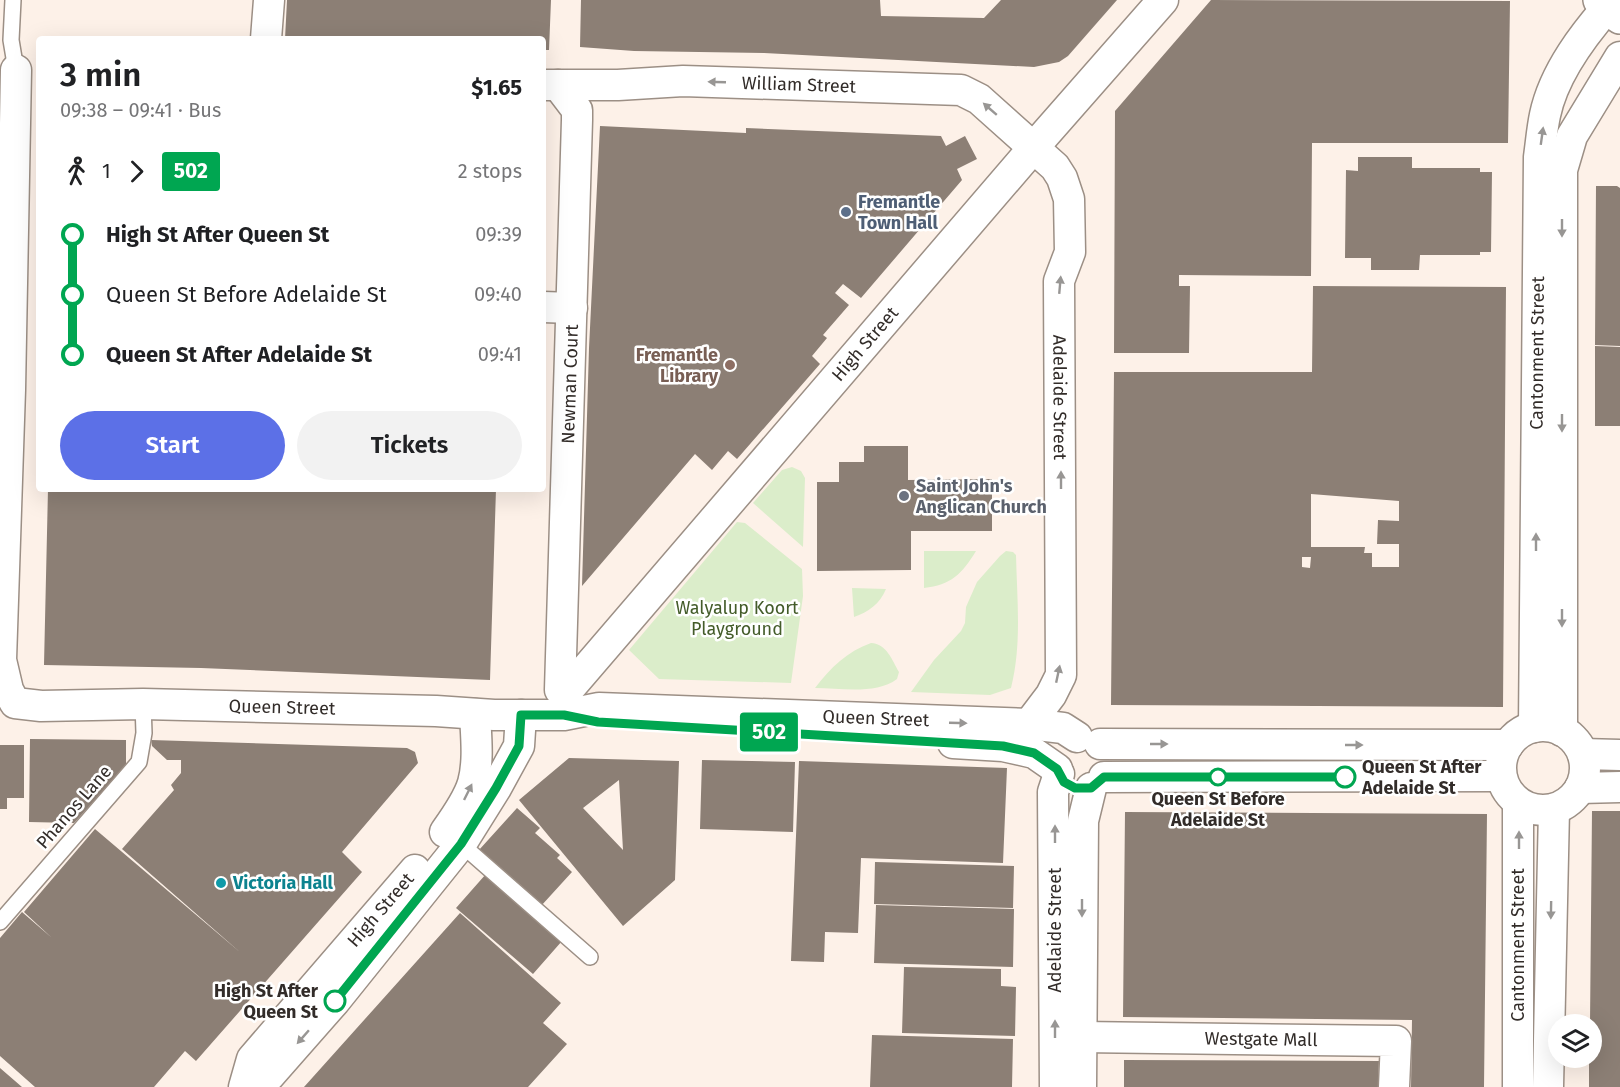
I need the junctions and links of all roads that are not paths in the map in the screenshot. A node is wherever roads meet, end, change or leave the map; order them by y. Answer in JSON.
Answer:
{"nodes":[{"id":1,"x":13,"y":0,"type":"edge"},
{"id":2,"x":1163,"y":0,"type":"edge"},
{"id":3,"x":268,"y":4,"type":"edge"},
{"id":4,"x":1611,"y":6,"type":"edge"},
{"id":5,"x":260,"y":36,"type":"edge"},
{"id":6,"x":266,"y":36,"type":"edge"},
{"id":7,"x":1620,"y":57,"type":"edge"},
{"id":8,"x":26,"y":70,"type":"edge"},
{"id":9,"x":551,"y":85,"type":"edge"},
{"id":10,"x":1034,"y":148,"type":"junction"},
{"id":11,"x":557,"y":307,"type":"edge"},
{"id":12,"x":4,"y":690,"type":"edge"},
{"id":13,"x":564,"y":698,"type":"junction"},
{"id":14,"x":143,"y":704,"type":"junction"},
{"id":15,"x":475,"y":714,"type":"junction"},
{"id":16,"x":521,"y":715,"type":"junction"},
{"id":17,"x":1029,"y":724,"type":"junction"},
{"id":18,"x":1548,"y":729,"type":"junction"},
{"id":19,"x":1089,"y":740,"type":"junction"},
{"id":20,"x":1508,"y":745,"type":"junction"},
{"id":21,"x":1583,"y":754,"type":"junction"},
{"id":22,"x":1620,"y":755,"type":"edge"},
{"id":23,"x":1058,"y":772,"type":"junction"},
{"id":24,"x":1501,"y":776,"type":"junction"},
{"id":25,"x":1098,"y":782,"type":"junction"},
{"id":26,"x":1620,"y":787,"type":"edge"},
{"id":27,"x":1581,"y":788,"type":"junction"},
{"id":28,"x":1518,"y":803,"type":"junction"},
{"id":29,"x":1554,"y":809,"type":"junction"},
{"id":30,"x":461,"y":844,"type":"junction"},
{"id":31,"x":0,"y":922,"type":"edge"},
{"id":32,"x":590,"y":957,"type":"dead end"},
{"id":33,"x":1081,"y":1037,"type":"junction"},
{"id":34,"x":244,"y":1087,"type":"edge"},
{"id":35,"x":249,"y":1087,"type":"edge"},
{"id":36,"x":1054,"y":1087,"type":"edge"},
{"id":37,"x":1081,"y":1087,"type":"edge"},
{"id":38,"x":1394,"y":1087,"type":"edge"},
{"id":39,"x":1518,"y":1087,"type":"edge"},
{"id":40,"x":1548,"y":1087,"type":"edge"}],
"edges":[{"from":1,"to":8,"type":"lane"},
{"from":2,"to":10,"type":"street","name":"High Street"},
{"from":3,"to":5,"type":"street"},
{"from":3,"to":6,"type":"street"},
{"from":18,"to":4,"type":"street","name":"Cantonment Street","one_way":true},
{"from":7,"to":18,"type":"street","name":"Cantonment Street","one_way":true},
{"from":8,"to":12,"type":"street"},
{"from":10,"to":9,"type":"street","name":"William Street","one_way":true},
{"from":9,"to":11,"type":"street","name":"Newman Court"},
{"from":10,"to":13,"type":"street","name":"High Street"},
{"from":17,"to":10,"type":"street","name":"Adelaide Street","one_way":true},
{"from":11,"to":13,"type":"street","name":"Newman Court"},
{"from":12,"to":14,"type":"street","name":"Queen Street"},
{"from":13,"to":16,"type":"street","name":"Queen Street"},
{"from":13,"to":17,"type":"street","name":"Queen Street","one_way":true},
{"from":13,"to":23,"type":"street","name":"Queen Street"},
{"from":14,"to":15,"type":"street","name":"Queen Street"},
{"from":14,"to":31,"type":"lane","name":"Phanos Lane"},
{"from":15,"to":16,"type":"street","name":"Queen Street"},
{"from":34,"to":15,"type":"street","name":"High Street","one_way":true},
{"from":16,"to":30,"type":"street","name":"High Street"},
{"from":17,"to":19,"type":"street","name":"Queen Street"},
{"from":18,"to":20,"type":"street"},
{"from":18,"to":21,"type":"street"},
{"from":19,"to":20,"type":"street","name":"Queen Street","one_way":true},
{"from":19,"to":23,"type":"street"},
{"from":19,"to":25,"type":"street"},
{"from":20,"to":24,"type":"street"},
{"from":21,"to":22,"type":"street"},
{"from":21,"to":27,"type":"street"},
{"from":23,"to":25,"type":"street"},
{"from":36,"to":23,"type":"street","name":"Adelaide Street","one_way":true},
{"from":24,"to":25,"type":"street"},
{"from":24,"to":28,"type":"street"},
{"from":25,"to":33,"type":"street","name":"Adelaide Street","one_way":true},
{"from":26,"to":27,"type":"street"},
{"from":27,"to":29,"type":"street"},
{"from":28,"to":29,"type":"street"},
{"from":39,"to":28,"type":"street","name":"Cantonment Street","one_way":true},
{"from":29,"to":40,"type":"street","name":"Cantonment Street","one_way":true},
{"from":30,"to":32,"type":"lane"},
{"from":30,"to":35,"type":"street","name":"High Street","one_way":true},
{"from":33,"to":37,"type":"street","name":"Adelaide Street"},
{"from":33,"to":38,"type":"street","name":"Westgate Mall"}]}
